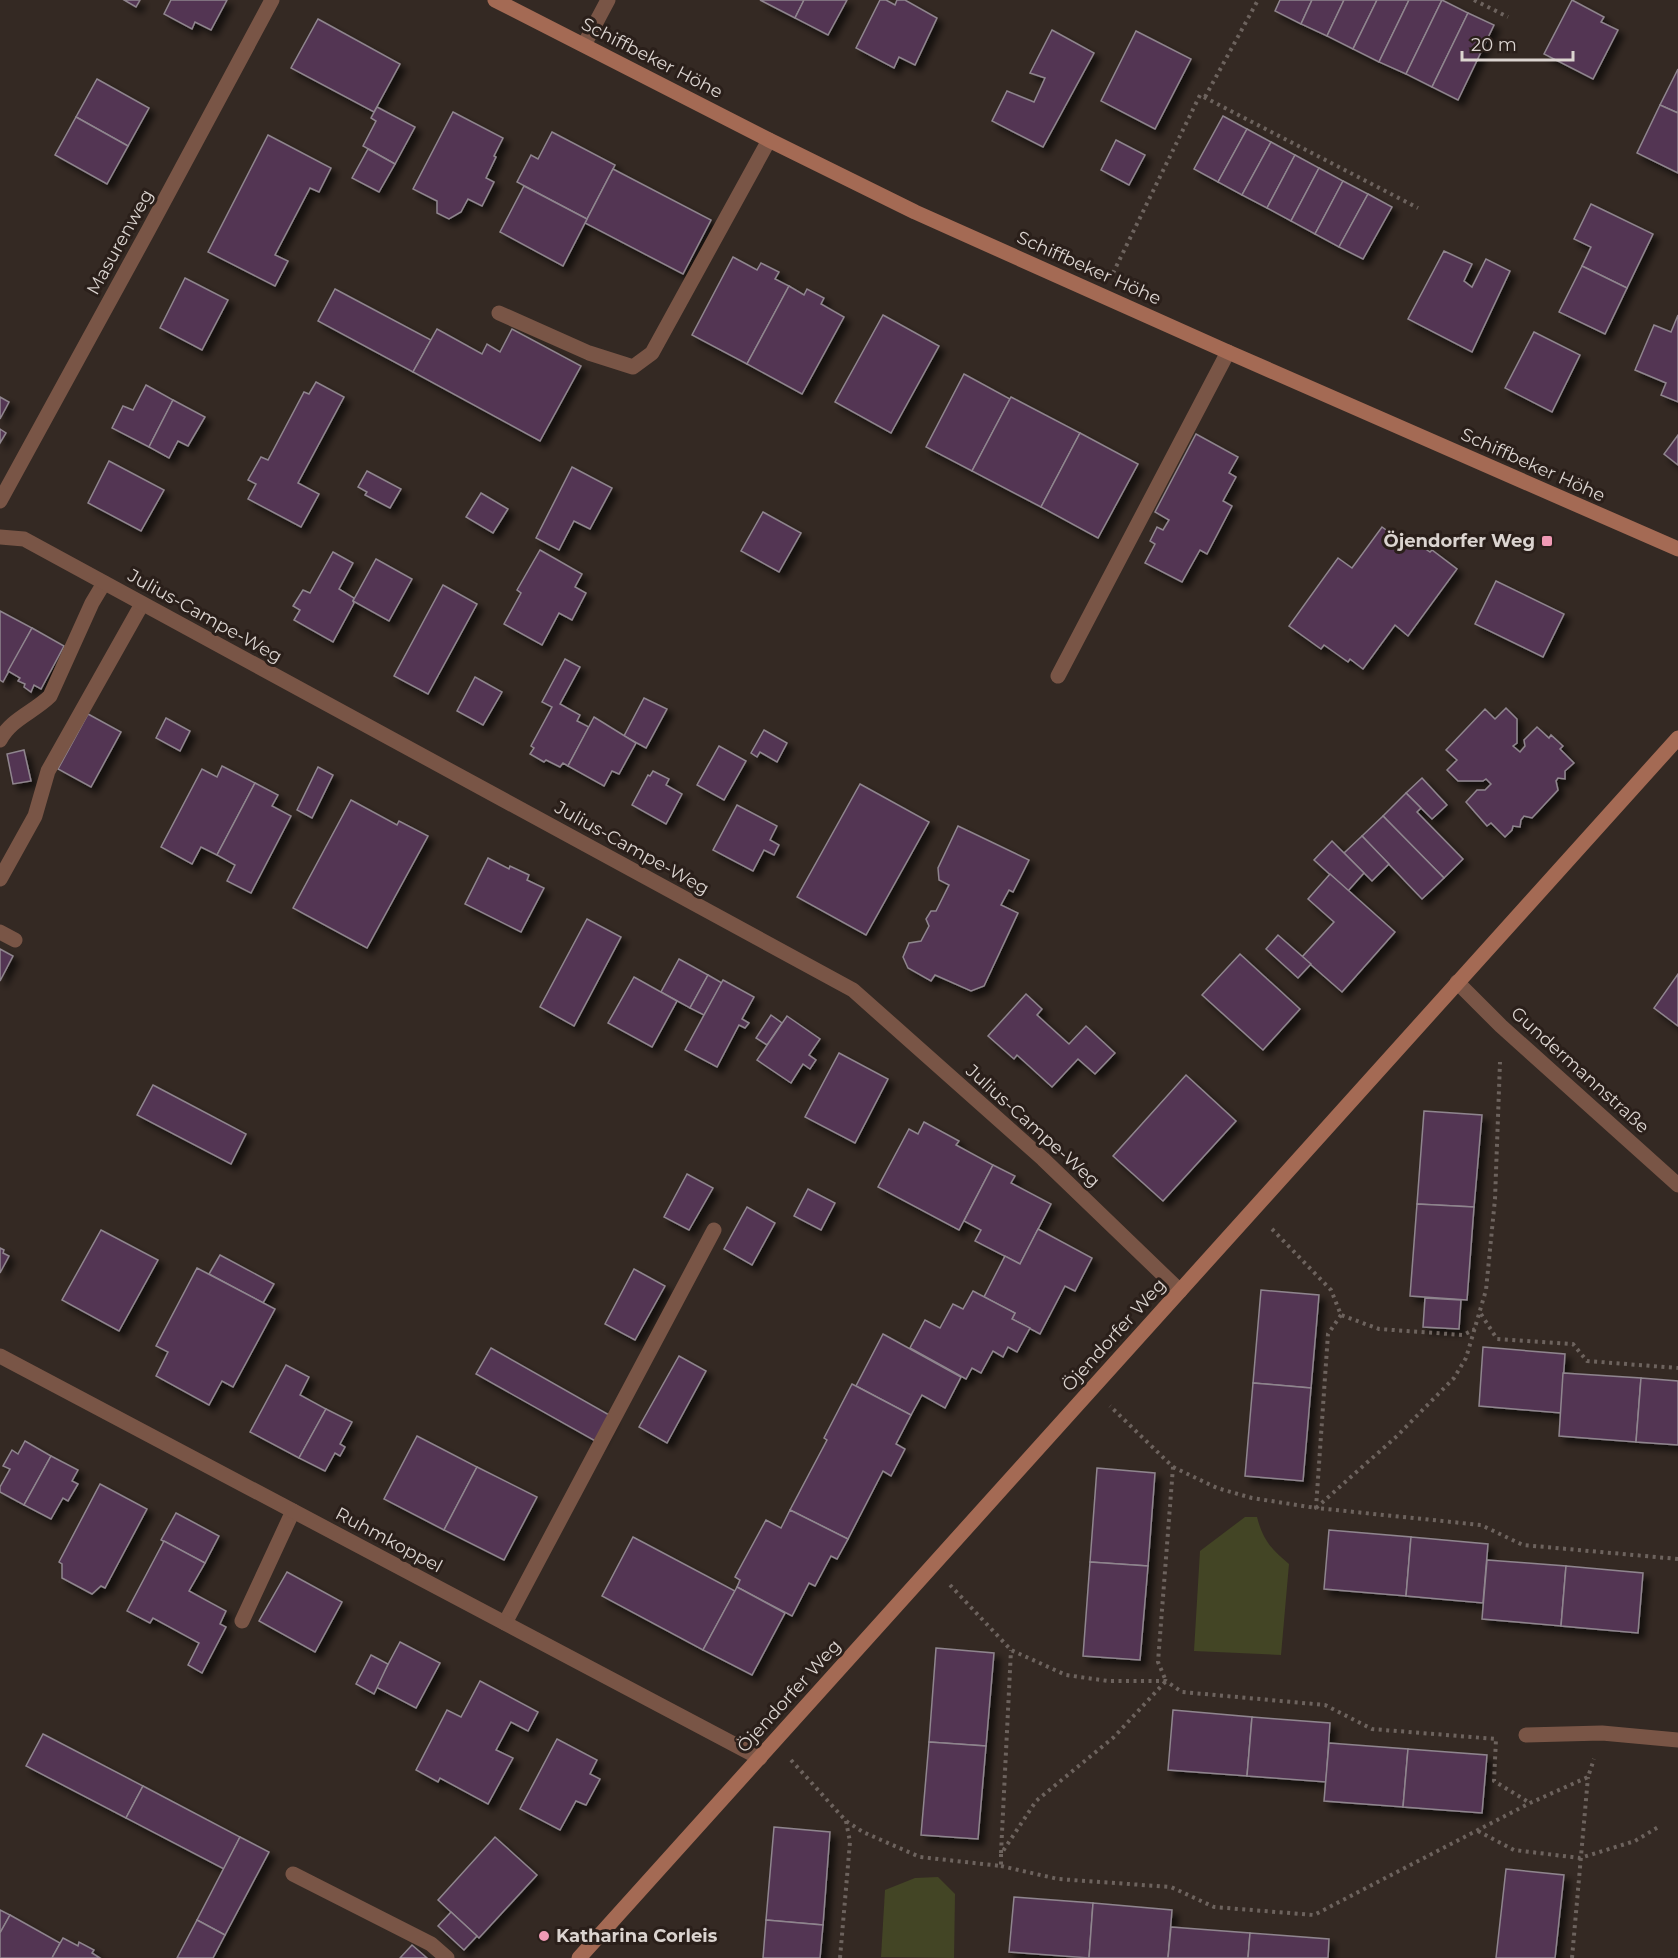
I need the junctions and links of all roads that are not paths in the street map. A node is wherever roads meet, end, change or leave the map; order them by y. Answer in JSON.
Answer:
{"nodes":[{"id":1,"x":272,"y":0,"type":"edge"},
{"id":2,"x":495,"y":0,"type":"edge"},
{"id":3,"x":608,"y":0,"type":"edge"},
{"id":4,"x":584,"y":45,"type":"junction"},
{"id":5,"x":769,"y":140,"type":"junction"},
{"id":6,"x":499,"y":314,"type":"dead end"},
{"id":7,"x":1228,"y":351,"type":"junction"},
{"id":8,"x":0,"y":501,"type":"edge"},
{"id":9,"x":0,"y":537,"type":"edge"},
{"id":10,"x":1678,"y":549,"type":"edge"},
{"id":11,"x":104,"y":583,"type":"junction"},
{"id":12,"x":142,"y":604,"type":"junction"},
{"id":13,"x":1058,"y":676,"type":"dead end"},
{"id":14,"x":1678,"y":738,"type":"edge"},
{"id":15,"x":0,"y":740,"type":"edge"},
{"id":16,"x":0,"y":879,"type":"edge"},
{"id":17,"x":0,"y":932,"type":"edge"},
{"id":18,"x":15,"y":940,"type":"dead end"},
{"id":19,"x":1457,"y":982,"type":"junction"},
{"id":20,"x":1678,"y":1185,"type":"edge"},
{"id":21,"x":714,"y":1230,"type":"dead end"},
{"id":22,"x":1180,"y":1291,"type":"junction"},
{"id":23,"x":0,"y":1356,"type":"edge"},
{"id":24,"x":293,"y":1511,"type":"junction"},
{"id":25,"x":242,"y":1621,"type":"dead end"},
{"id":26,"x":505,"y":1623,"type":"junction"},
{"id":27,"x":1526,"y":1736,"type":"dead end"},
{"id":28,"x":1678,"y":1740,"type":"edge"},
{"id":29,"x":760,"y":1758,"type":"junction"},
{"id":30,"x":293,"y":1874,"type":"dead end"},
{"id":31,"x":447,"y":1958,"type":"edge"},
{"id":32,"x":579,"y":1958,"type":"edge"}],
"edges":[{"from":1,"to":8,"type":"street","name":"Masurenweg"},
{"from":2,"to":4,"type":"street","name":"Schiffbeker Höhe"},
{"from":3,"to":4,"type":"street"},
{"from":4,"to":5,"type":"street","name":"Schiffbeker Höhe"},
{"from":5,"to":6,"type":"street"},
{"from":5,"to":7,"type":"street","name":"Schiffbeker Höhe"},
{"from":7,"to":10,"type":"street","name":"Schiffbeker Höhe"},
{"from":7,"to":13,"type":"street"},
{"from":9,"to":11,"type":"street","name":"Julius-Campe-Weg"},
{"from":11,"to":12,"type":"street","name":"Julius-Campe-Weg"},
{"from":11,"to":15,"type":"street"},
{"from":12,"to":16,"type":"street"},
{"from":12,"to":22,"type":"street","name":"Julius-Campe-Weg"},
{"from":14,"to":19,"type":"street","name":"Öjendorfer Weg"},
{"from":17,"to":18,"type":"street"},
{"from":19,"to":20,"type":"street","name":"Gundermannstraße"},
{"from":19,"to":22,"type":"street","name":"Öjendorfer Weg"},
{"from":21,"to":26,"type":"street"},
{"from":22,"to":29,"type":"street","name":"Öjendorfer Weg"},
{"from":23,"to":24,"type":"street","name":"Ruhmkoppel"},
{"from":24,"to":25,"type":"street"},
{"from":24,"to":26,"type":"street","name":"Ruhmkoppel"},
{"from":26,"to":29,"type":"street","name":"Ruhmkoppel"},
{"from":27,"to":28,"type":"street"},
{"from":29,"to":32,"type":"street","name":"Öjendorfer Weg"},
{"from":30,"to":31,"type":"street"}]}
